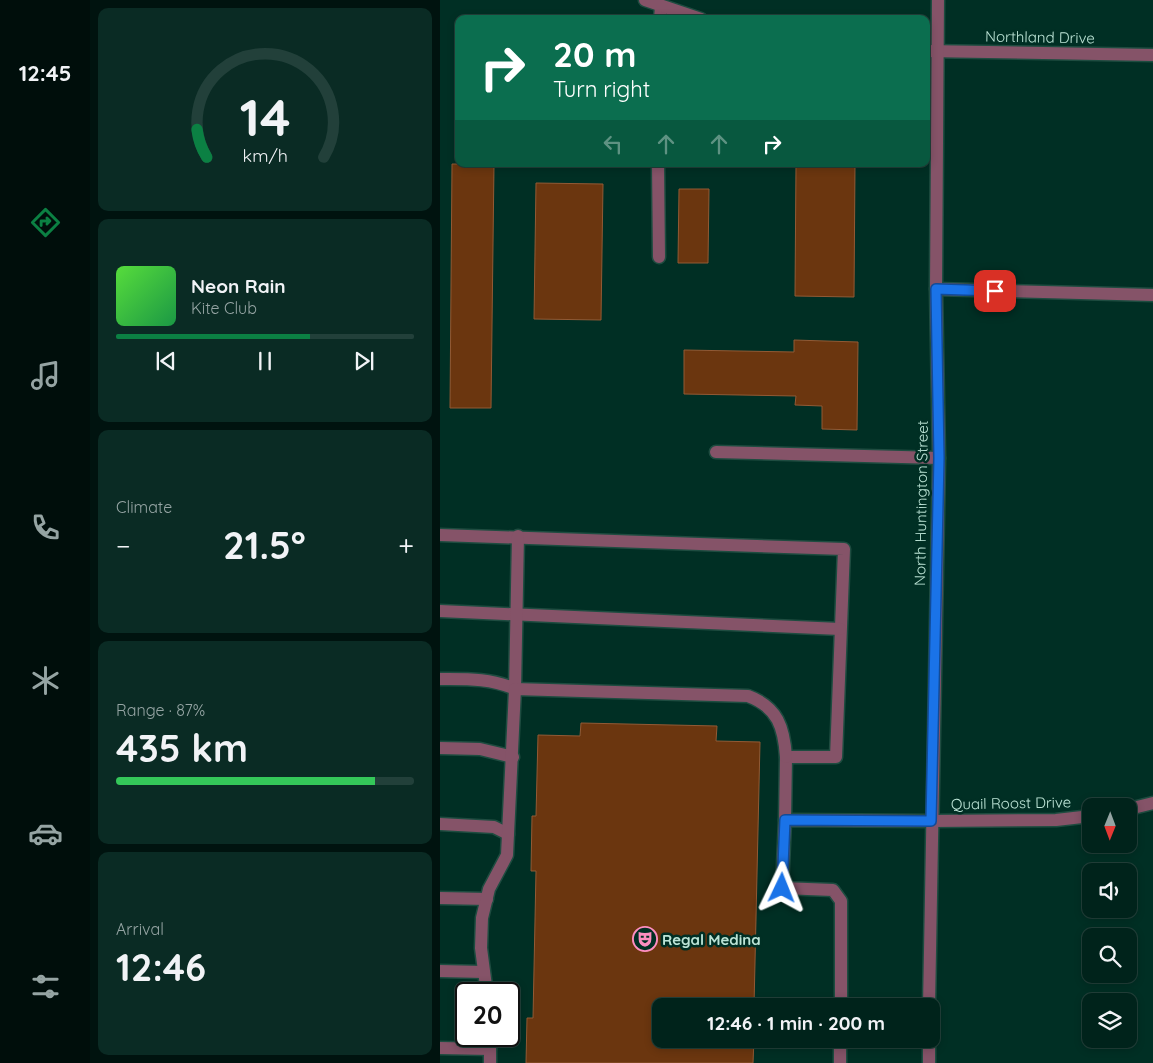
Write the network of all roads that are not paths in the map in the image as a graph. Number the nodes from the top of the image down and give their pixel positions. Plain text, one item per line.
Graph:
1 (645, 0) edge
2 (938, 0) edge
3 (661, 12) edge
4 (679, 15) edge
5 (932, 51) edge
6 (1153, 55) edge
7 (658, 167) edge
8 (659, 257) dead end
9 (936, 289) junction
10 (1153, 295) edge
11 (716, 452) dead end
12 (939, 458) junction
13 (440, 535) edge
14 (518, 536) junction
15 (440, 612) edge
16 (517, 614) junction
17 (840, 629) junction
18 (440, 679) edge
19 (516, 688) junction
20 (440, 748) edge
21 (512, 757) junction
22 (786, 758) junction
23 (1153, 803) edge
24 (1138, 807) edge
25 (1082, 817) edge
26 (785, 820) junction
27 (931, 821) junction
28 (440, 824) edge
29 (508, 834) junction
30 (440, 898) edge
31 (487, 899) junction
32 (440, 971) edge
33 (483, 972) junction
34 (485, 982) edge
35 (841, 998) edge
36 (929, 998) edge
37 (455, 1046) edge
38 (490, 1047) edge
39 (440, 1048) edge
40 (840, 1048) edge
41 (929, 1048) edge
42 (490, 1063) edge
43 (840, 1063) edge
44 (929, 1063) edge

1 - 3 street
2 - 5 street, North Huntington Street
3 - 4 street
5 - 6 street, Northland Drive
5 - 9 street, North Huntington Street
7 - 8 street
9 - 10 street
9 - 12 street, North Huntington Street
11 - 12 street
12 - 27 street, North Huntington Street
13 - 14 street
14 - 16 street
14 - 17 street
15 - 16 street
16 - 17 street
16 - 19 street
17 - 22 street
18 - 19 street
19 - 21 street
19 - 22 street
20 - 21 street
21 - 29 street
22 - 26 street
23 - 24 street
25 - 27 street, Quail Roost Drive
26 - 27 street, Quail Roost Drive
26 - 35 street
27 - 36 street, North Huntington Street
28 - 29 street
29 - 31 street
30 - 31 street
31 - 33 street
32 - 33 street
33 - 34 street
37 - 39 street
38 - 42 street
40 - 43 street
41 - 44 street

